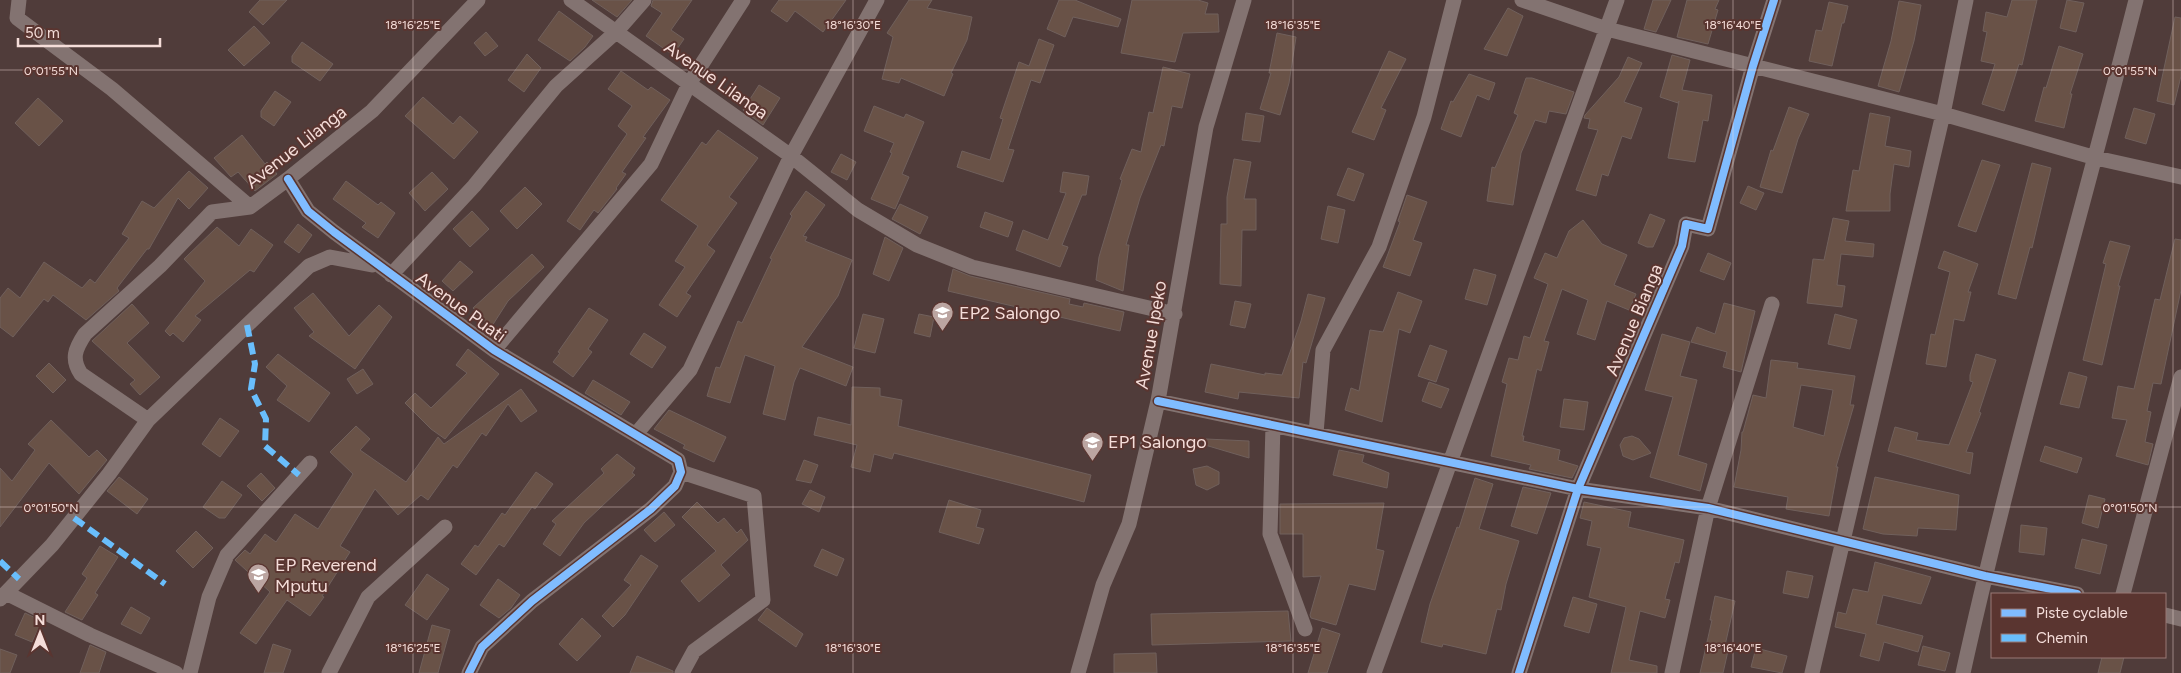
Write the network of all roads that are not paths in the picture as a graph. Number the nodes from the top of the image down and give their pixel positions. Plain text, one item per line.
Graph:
1 (19, 0) edge
2 (478, 0) edge
3 (570, 0) edge
4 (644, 0) edge
5 (743, 0) edge
6 (877, 0) edge
7 (1244, 0) edge
8 (1454, 0) edge
9 (1522, 0) edge
10 (1617, 0) edge
11 (1774, 0) edge
12 (1966, 0) edge
13 (2136, 0) edge
14 (1607, 29) junction
15 (616, 32) junction
16 (1753, 66) junction
17 (689, 84) junction
18 (1943, 114) junction
19 (792, 156) junction
20 (2096, 158) junction
21 (2181, 177) edge
22 (288, 179) junction
23 (250, 207) junction
24 (385, 271) junction
25 (1772, 304) dead end
26 (1174, 314) junction
27 (494, 350) junction
28 (2181, 377) edge
29 (1158, 401) junction
30 (148, 420) junction
31 (1273, 425) junction
32 (636, 434) junction
33 (1316, 434) junction
34 (1451, 461) junction
35 (310, 463) dead end
36 (681, 472) junction
37 (1578, 488) junction
38 (1708, 508) junction
39 (446, 527) dead end
40 (1844, 543) junction
41 (1985, 576) junction
42 (2072, 593) edge
43 (2122, 593) edge
44 (3, 596) edge
45 (2166, 615) edge
46 (2181, 619) edge
47 (1305, 629) dead end
48 (176, 673) edge
49 (190, 673) edge
50 (329, 673) edge
51 (470, 673) edge
52 (682, 673) edge
53 (1078, 673) edge
54 (1374, 673) edge
55 (1519, 673) edge
56 (1672, 673) edge
57 (1812, 673) edge
58 (1963, 673) edge

1 - 23 street
2 - 22 street, Avenue Lilanga
3 - 15 street, Avenue Lilanga
4 - 15 street
5 - 17 street
6 - 19 street
7 - 26 street, Avenue Ipeko
8 - 33 street
9 - 14 street
10 - 14 street
11 - 16 street, Avenue Bianga
12 - 18 street
13 - 20 street
14 - 16 street
14 - 34 street
15 - 17 street, Avenue Lilanga
15 - 24 street
16 - 18 street
16 - 37 street, Avenue Bianga
17 - 19 street, Avenue Lilanga
17 - 27 street
18 - 20 street
18 - 40 street
19 - 26 street, Avenue Lilanga
19 - 32 street
20 - 21 street
20 - 41 street
22 - 23 street, Avenue Lilanga
22 - 24 street, Avenue Puati
23 - 30 street, Avenue Lilanga
24 - 27 street, Avenue Puati
24 - 30 street
25 - 38 street
26 - 29 street, Avenue Ipeko
27 - 32 street, Avenue Puati
28 - 43 street
29 - 31 street
29 - 53 street, Avenue Ipeko
30 - 44 street
31 - 33 street
31 - 47 street
32 - 36 street, Avenue Puati
33 - 34 street
34 - 37 street
34 - 54 street
35 - 49 street
36 - 51 street
36 - 52 street
37 - 38 street
37 - 55 street, Avenue Bianga
38 - 40 street
38 - 56 street
39 - 50 street
40 - 41 street
40 - 57 street
41 - 42 street
41 - 58 street
44 - 48 street
45 - 46 street

